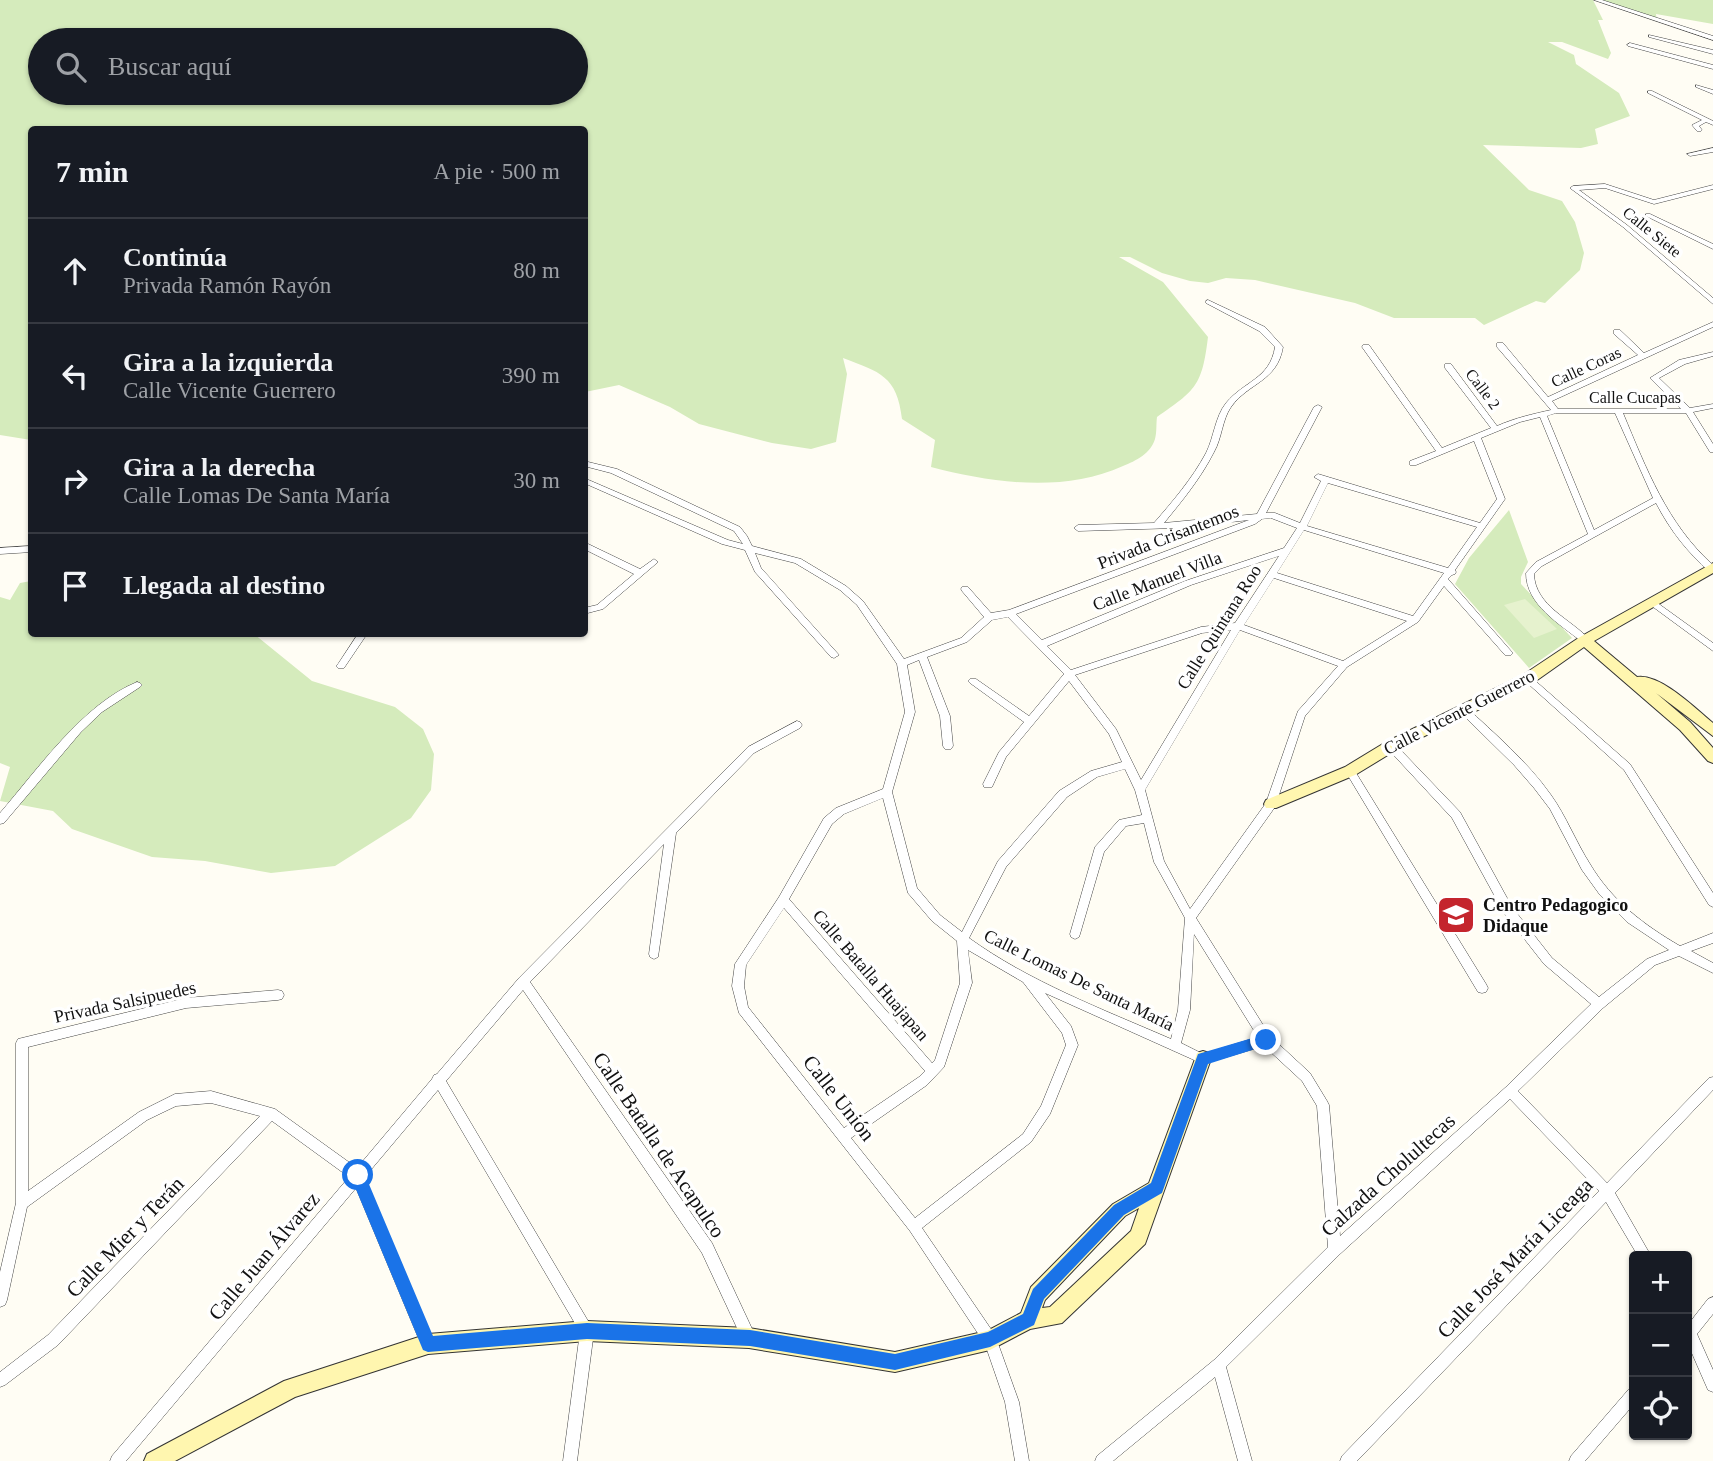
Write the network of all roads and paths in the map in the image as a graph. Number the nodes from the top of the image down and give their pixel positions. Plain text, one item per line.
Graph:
1 (1597, 0) edge
2 (1651, 36) dead end
3 (1713, 38) edge
4 (1630, 45) dead end
5 (1713, 52) edge
6 (1713, 67) edge
7 (1698, 86) dead end
8 (1650, 92) dead end
9 (1713, 92) edge
10 (1710, 121) edge
11 (1699, 130) dead end
12 (1713, 150) edge
13 (1690, 154) dead end
14 (1713, 187) edge
15 (1648, 215) dead end
16 (1713, 247) edge
17 (1208, 302) dead end
18 (1713, 302) edge
19 (1713, 324) edge
20 (1617, 332) dead end
21 (1500, 345) dead end
22 (1366, 348) dead end
23 (1713, 354) edge
24 (1643, 356) junction
25 (1448, 366) dead end
26 (1547, 400) junction
27 (1713, 406) edge
28 (1318, 407) dead end
29 (1556, 411) junction
30 (1618, 411) junction
31 (1688, 411) junction
32 (1542, 413) junction
33 (1496, 428) junction
34 (1477, 437) junction
35 (1713, 450) edge
36 (1441, 452) junction
37 (1413, 463) dead end
38 (588, 464) edge
39 (588, 482) edge
40 (649, 488) junction
41 (1657, 499) junction
42 (636, 501) junction
43 (1261, 515) junction
44 (1156, 526) junction
45 (1482, 526) junction
46 (1302, 527) junction
47 (1078, 528) dead end
48 (1592, 534) junction
49 (588, 547) edge
50 (28, 549) edge
51 (748, 549) junction
52 (1287, 550) junction
53 (0, 551) edge
54 (653, 562) dead end
55 (1712, 569) edge
56 (1452, 572) junction
57 (640, 573) junction
58 (1273, 575) junction
59 (1445, 581) junction
60 (965, 589) dead end
61 (1651, 602) junction
62 (588, 610) edge
63 (1010, 613) junction
64 (989, 617) junction
65 (1415, 620) junction
66 (1238, 626) junction
67 (360, 637) edge
68 (1585, 640) junction
69 (1040, 645) junction
70 (1713, 648) edge
71 (1508, 653) dead end
72 (834, 655) dead end
73 (922, 655) junction
74 (902, 663) junction
75 (1343, 665) junction
76 (341, 666) dead end
77 (1069, 674) junction
78 (1628, 675) junction
79 (1528, 679) junction
80 (973, 681) dead end
81 (137, 685) dead end
82 (1462, 709) junction
83 (1029, 721) junction
84 (797, 724) dead end
85 (1713, 731) edge
86 (948, 746) dead end
87 (1391, 746) junction
88 (1713, 757) edge
89 (1127, 765) junction
90 (1350, 771) junction
91 (988, 784) dead end
92 (1140, 790) junction
93 (887, 792) junction
94 (1272, 804) junction
95 (1147, 818) junction
96 (0, 820) edge
97 (671, 833) junction
98 (783, 901) junction
99 (1713, 902) edge
100 (1190, 918) junction
101 (1075, 934) dead end
102 (1713, 938) edge
103 (962, 942) junction
104 (1679, 951) junction
105 (654, 954) dead end
106 (1713, 968) edge
107 (1026, 977) junction
108 (523, 981) junction
109 (1482, 988) dead end
110 (278, 995) dead end
111 (1599, 1004) junction
112 (1266, 1040) junction
113 (1175, 1045) junction
114 (1203, 1059) junction
115 (933, 1072) junction
116 (438, 1079) junction
117 (1713, 1082) edge
118 (1510, 1091) junction
119 (271, 1113) junction
120 (842, 1137) junction
121 (358, 1175) junction
122 (1157, 1188) junction
123 (1606, 1190) junction
124 (22, 1203) junction
125 (914, 1227) junction
126 (1335, 1249) junction
127 (1642, 1251) edge
128 (0, 1300) edge
129 (1713, 1304) edge
130 (1028, 1320) junction
131 (1692, 1327) edge
132 (587, 1331) junction
133 (750, 1338) junction
134 (990, 1340) junction
135 (1692, 1340) edge
136 (428, 1345) junction
137 (1219, 1365) junction
138 (0, 1380) edge
139 (1713, 1385) edge
140 (1629, 1400) edge
141 (117, 1461) edge
142 (154, 1461) edge
143 (570, 1461) edge
144 (1022, 1461) edge
145 (1102, 1461) edge
146 (1245, 1461) edge
147 (1347, 1461) edge
148 (1576, 1461) edge

1 - 3 street
2 - 5 street
4 - 6 street
7 - 9 street
8 - 10 street
10 - 11 street
12 - 13 street
14 - 18 street, Calle Siete
15 - 16 street
17 - 44 street
19 - 24 street, Calle Coras
20 - 24 street
21 - 26 street
22 - 36 street
23 - 31 street
24 - 26 street, Calle Coras
25 - 33 street, Calle 2
26 - 29 street, Calle Coras
27 - 31 street, Calle Cucapas
28 - 43 street, Privada Crisantemos
29 - 30 street, Calle Cucapas
29 - 32 street, Calle Coras
30 - 31 street, Calle Cucapas
30 - 41 street
31 - 35 street
32 - 33 street, Calle Coras
32 - 48 street
33 - 34 street, Calle Coras
34 - 36 street, Calle Coras
34 - 45 street
36 - 37 street, Calle Coras
38 - 40 street
39 - 42 street
40 - 42 street
40 - 51 street
41 - 48 street
41 - 55 street
42 - 51 street
43 - 44 street
43 - 46 street
43 - 63 street, Privada Crisantemos
44 - 47 street
45 - 46 street, Calle Quintana Roo
45 - 56 street
46 - 52 street, Calle Quintana Roo
46 - 56 street
48 - 68 street
49 - 57 street
50 - 53 street
51 - 72 street
51 - 74 street
52 - 58 street, Calle Quintana Roo
52 - 69 street, Calle Manuel Villa
54 - 57 street
55 - 61 street, Calle Vicente Guerrero
56 - 59 street
57 - 62 street
58 - 65 street
58 - 66 street, Calle Quintana Roo
59 - 65 street
59 - 71 street
60 - 64 street
61 - 68 street, Calle Vicente Guerrero
61 - 70 street
63 - 64 street
63 - 69 street
64 - 73 street
65 - 75 street
66 - 75 street
66 - 77 street
66 - 92 street, Calle Quintana Roo
67 - 76 street
68 - 78 street
68 - 79 street, Calle Vicente Guerrero
69 - 77 street
73 - 74 street
73 - 86 street
74 - 93 street
75 - 94 street
77 - 83 street
77 - 89 street
78 - 85 street
78 - 88 street
79 - 82 street, Calle Vicente Guerrero
79 - 99 street
80 - 83 street
81 - 96 street
82 - 87 street, Calle Vicente Guerrero
82 - 104 street
83 - 91 street
84 - 97 street, Calle Juan Álvarez
87 - 90 street, Calle Vicente Guerrero
87 - 111 street
89 - 92 street
89 - 103 street
90 - 94 street, Calle Vicente Guerrero
90 - 109 street
92 - 95 street
93 - 98 street, Calle Unión
93 - 103 street, Calle Lomas De Santa María
94 - 100 street
95 - 100 street
95 - 101 street
97 - 105 street
97 - 108 street, Calle Juan Álvarez
98 - 115 street, Calle Batalla Huajapan
98 - 120 street, Calle Unión
100 - 112 street
100 - 113 street
102 - 104 street, Calzada Cholultecas
103 - 107 street, Calle Lomas De Santa María
103 - 115 street
104 - 106 street
104 - 111 street, Calzada Cholultecas
107 - 113 street, Calle Lomas De Santa María
107 - 125 street
108 - 116 street, Calle Juan Álvarez
108 - 133 street, Calle Batalla de Acapulco
110 - 124 street, Privada Salsipuedes
111 - 118 street, Calzada Cholultecas
112 - 114 street
112 - 126 street
113 - 114 street, Calle Lomas De Santa María
114 - 122 street
115 - 120 street
116 - 121 street, Calle Juan Álvarez
116 - 132 street
117 - 123 street, Calle José María Liceaga
118 - 123 street
118 - 126 street, Calzada Cholultecas
119 - 121 street
119 - 124 street
119 - 138 street, Calle Mier y Terán
120 - 125 street, Calle Unión
121 - 136 street
121 - 141 street, Calle Juan Álvarez
122 - 130 street
122 - 130 street
123 - 127 street
123 - 147 street, Calle José María Liceaga
124 - 128 street
125 - 134 street, Calle Unión
126 - 137 street, Calzada Cholultecas
129 - 131 street
130 - 134 street
132 - 133 street
132 - 136 street
132 - 143 street
133 - 134 street
134 - 144 street, Calle Unión
135 - 139 street
136 - 142 street
137 - 145 street, Calzada Cholultecas
137 - 146 street
140 - 148 street

